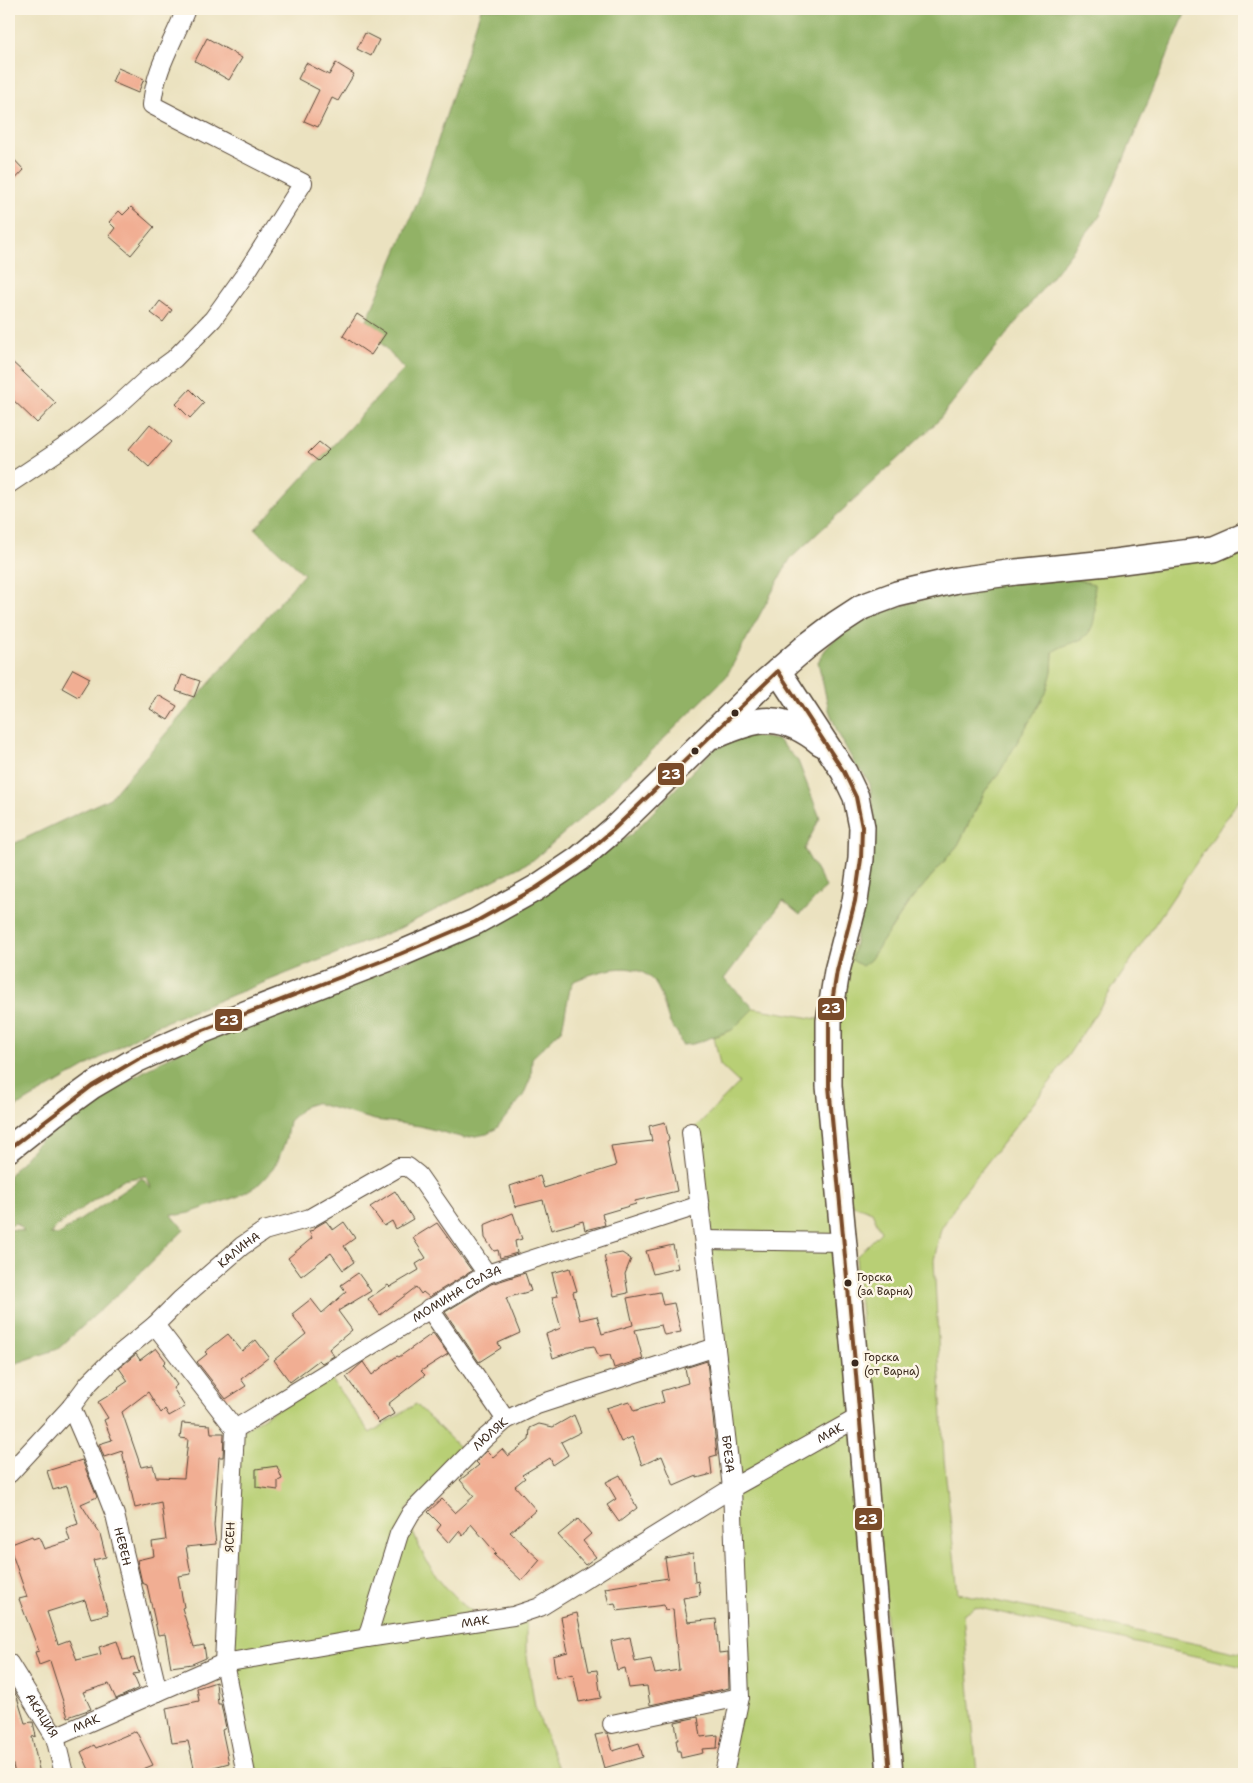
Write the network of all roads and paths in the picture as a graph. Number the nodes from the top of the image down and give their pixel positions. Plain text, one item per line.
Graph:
1 (186, 9) edge
2 (9, 484) edge
3 (1244, 536) edge
4 (807, 646) junction
5 (778, 671) junction
6 (708, 739) junction
7 (828, 748) junction
8 (691, 1132) dead end
9 (9, 1149) edge
10 (700, 1205) junction
11 (704, 1240) junction
12 (845, 1242) junction
13 (488, 1274) junction
14 (429, 1308) junction
15 (156, 1325) junction
16 (716, 1347) junction
17 (71, 1407) junction
18 (859, 1417) junction
19 (506, 1420) junction
20 (235, 1429) junction
21 (9, 1474) edge
22 (732, 1488) junction
23 (367, 1638) junction
24 (9, 1663) edge
25 (224, 1663) junction
26 (158, 1692) junction
27 (740, 1697) junction
28 (612, 1724) dead end
29 (55, 1737) junction
30 (64, 1774) edge
31 (246, 1774) edge
32 (724, 1774) edge
33 (890, 1774) edge

1 - 2 street
3 - 4 street
4 - 5 street
4 - 7 street
5 - 6 street
5 - 7 street
6 - 7 street
6 - 9 street
7 - 12 street
8 - 10 street, БРЕЗА
10 - 11 street, БРЕЗА
10 - 13 street, МОМИНА СЪЛЗА
11 - 12 street
11 - 16 street, БРЕЗА
12 - 18 street
13 - 14 street, МОМИНА СЪЛЗА
13 - 15 street, КАЛИНА
14 - 19 street
14 - 20 street, МОМИНА СЪЛЗА
15 - 17 street, КАЛИНА
15 - 20 street
16 - 19 street, ЛЮЛЯК
16 - 22 street, БРЕЗА
17 - 21 street, КАЛИНА
17 - 26 street, НЕВЕН
18 - 22 street, МАК
18 - 33 street
19 - 23 street, ЛЮЛЯК
20 - 25 street, ЯСЕН
22 - 23 street, МАК
22 - 27 street, БРЕЗА
23 - 25 street, МАК
24 - 29 street, АКАЦИЯ
25 - 26 street, МАК
25 - 31 street, ЯСЕН
26 - 29 street, МАК
27 - 28 street
27 - 32 street, БРЕЗА
29 - 30 street, АКАЦИЯ

